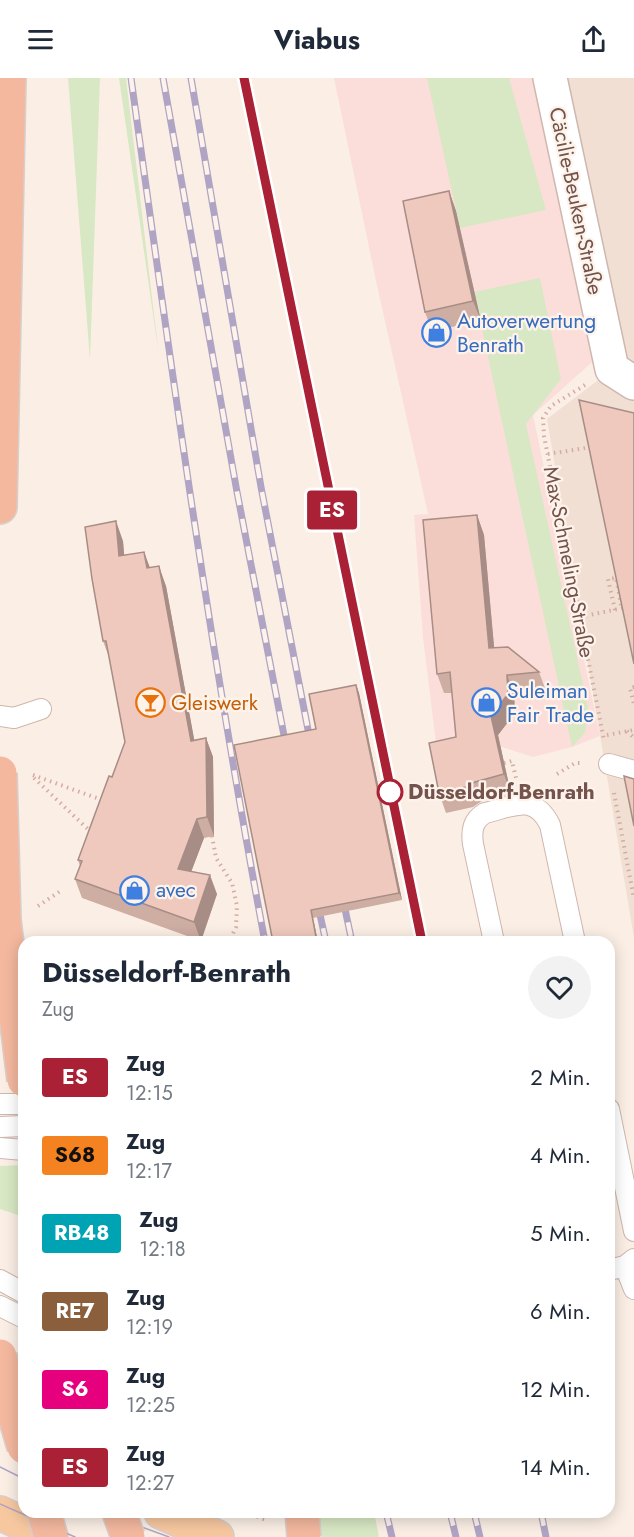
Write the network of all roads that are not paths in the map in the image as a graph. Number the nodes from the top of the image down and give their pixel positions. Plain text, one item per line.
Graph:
1 (9, 78) edge
2 (550, 78) edge
3 (623, 376) edge
4 (0, 507) edge
5 (41, 709) dead end
6 (0, 716) edge
7 (609, 764) road end
8 (634, 771) edge
9 (0, 773) edge
10 (493, 936) edge
11 (573, 936) edge
12 (0, 944) edge
13 (18, 947) edge
14 (0, 1011) edge
15 (18, 1013) edge
16 (18, 1032) edge
17 (0, 1104) edge
18 (18, 1104) edge
19 (18, 1126) edge
20 (0, 1127) edge
21 (615, 1138) edge
22 (0, 1148) edge
23 (18, 1150) edge
24 (634, 1231) edge
25 (623, 1265) edge
26 (0, 1280) edge
27 (634, 1289) edge
28 (18, 1290) edge
29 (0, 1306) edge
30 (18, 1315) edge
31 (0, 1356) edge
32 (18, 1425) edge
33 (0, 1430) edge
34 (18, 1441) edge
35 (46, 1518) edge
36 (122, 1518) edge
37 (302, 1518) edge
38 (182, 1519) edge
39 (6, 1523) edge
40 (51, 1537) edge
41 (128, 1537) edge
42 (217, 1537) edge
43 (304, 1537) edge

1 - 4 highway
2 - 3 street, Cäcilie-Beuken-Straße
5 - 6 lane
7 - 8 lane
9 - 16 highway, bridge
10 - 11 lane
12 - 13 highway
14 - 15 lane
17 - 18 lane
19 - 20 lane
21 - 24 lane
22 - 23 lane
25 - 27 lane
26 - 28 lane
29 - 30 lane
31 - 32 highway, bridge
33 - 34 main road
35 - 40 highway, bridge
36 - 41 highway, bridge
37 - 43 highway, bridge
38 - 42 main road
39 - 40 main road

